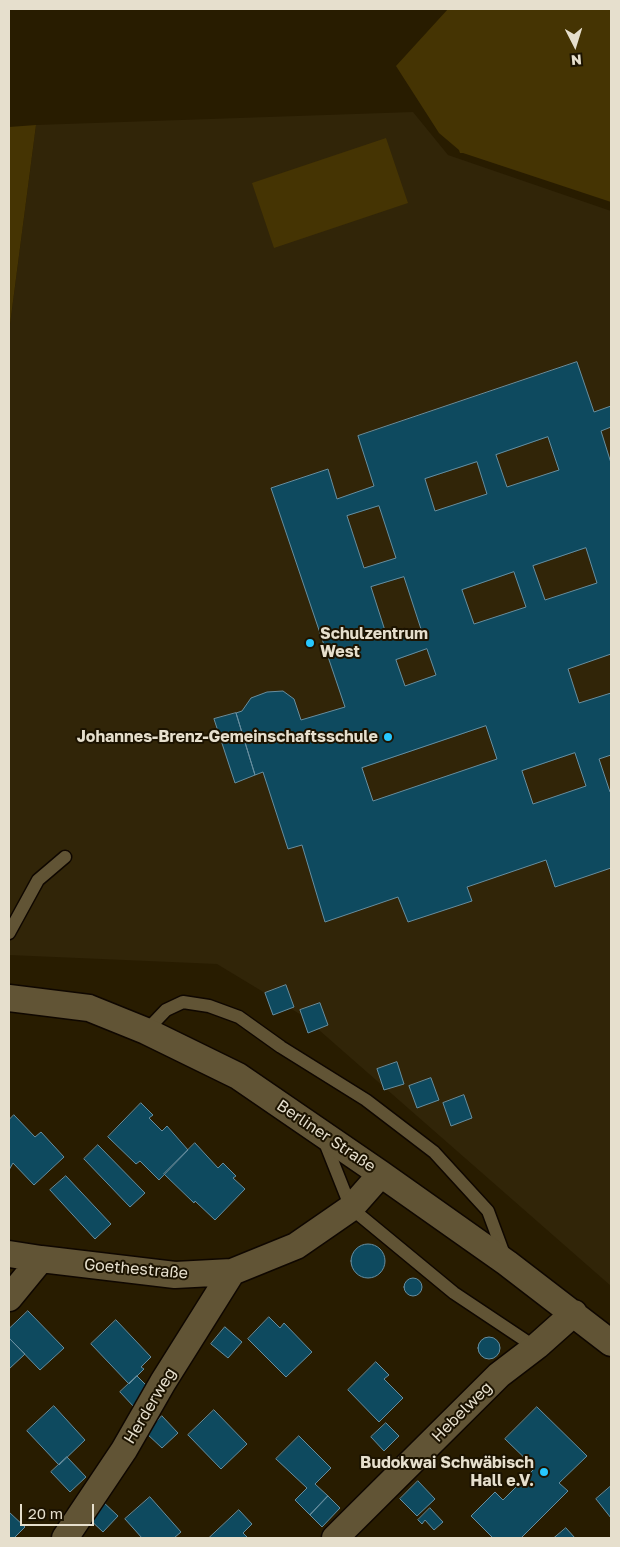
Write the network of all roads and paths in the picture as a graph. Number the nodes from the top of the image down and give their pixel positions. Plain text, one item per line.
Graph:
1 (65, 857) dead end
2 (9, 933) edge
3 (9, 998) edge
4 (146, 1031) junction
5 (322, 1134) junction
6 (381, 1174) junction
7 (351, 1208) junction
8 (9, 1254) edge
9 (42, 1259) junction
10 (506, 1263) junction
11 (232, 1272) junction
12 (9, 1298) edge
13 (574, 1313) junction
14 (611, 1343) edge
15 (537, 1346) junction
16 (65, 1538) edge
17 (335, 1538) edge

1 - 2 lane
3 - 4 street, Berliner Straße
4 - 5 street, Berliner Straße
4 - 10 lane
5 - 6 street, Berliner Straße
5 - 7 lane
6 - 7 street, Goethestraße
6 - 10 street, Berliner Straße
7 - 11 street, Goethestraße
7 - 15 lane
8 - 9 street, Goethestraße
9 - 11 street, Goethestraße
9 - 12 street
10 - 13 street, Berliner Straße
11 - 16 street, Herderweg
13 - 14 street, Berliner Straße
13 - 15 street, Hebelweg
15 - 17 street, Hebelweg

